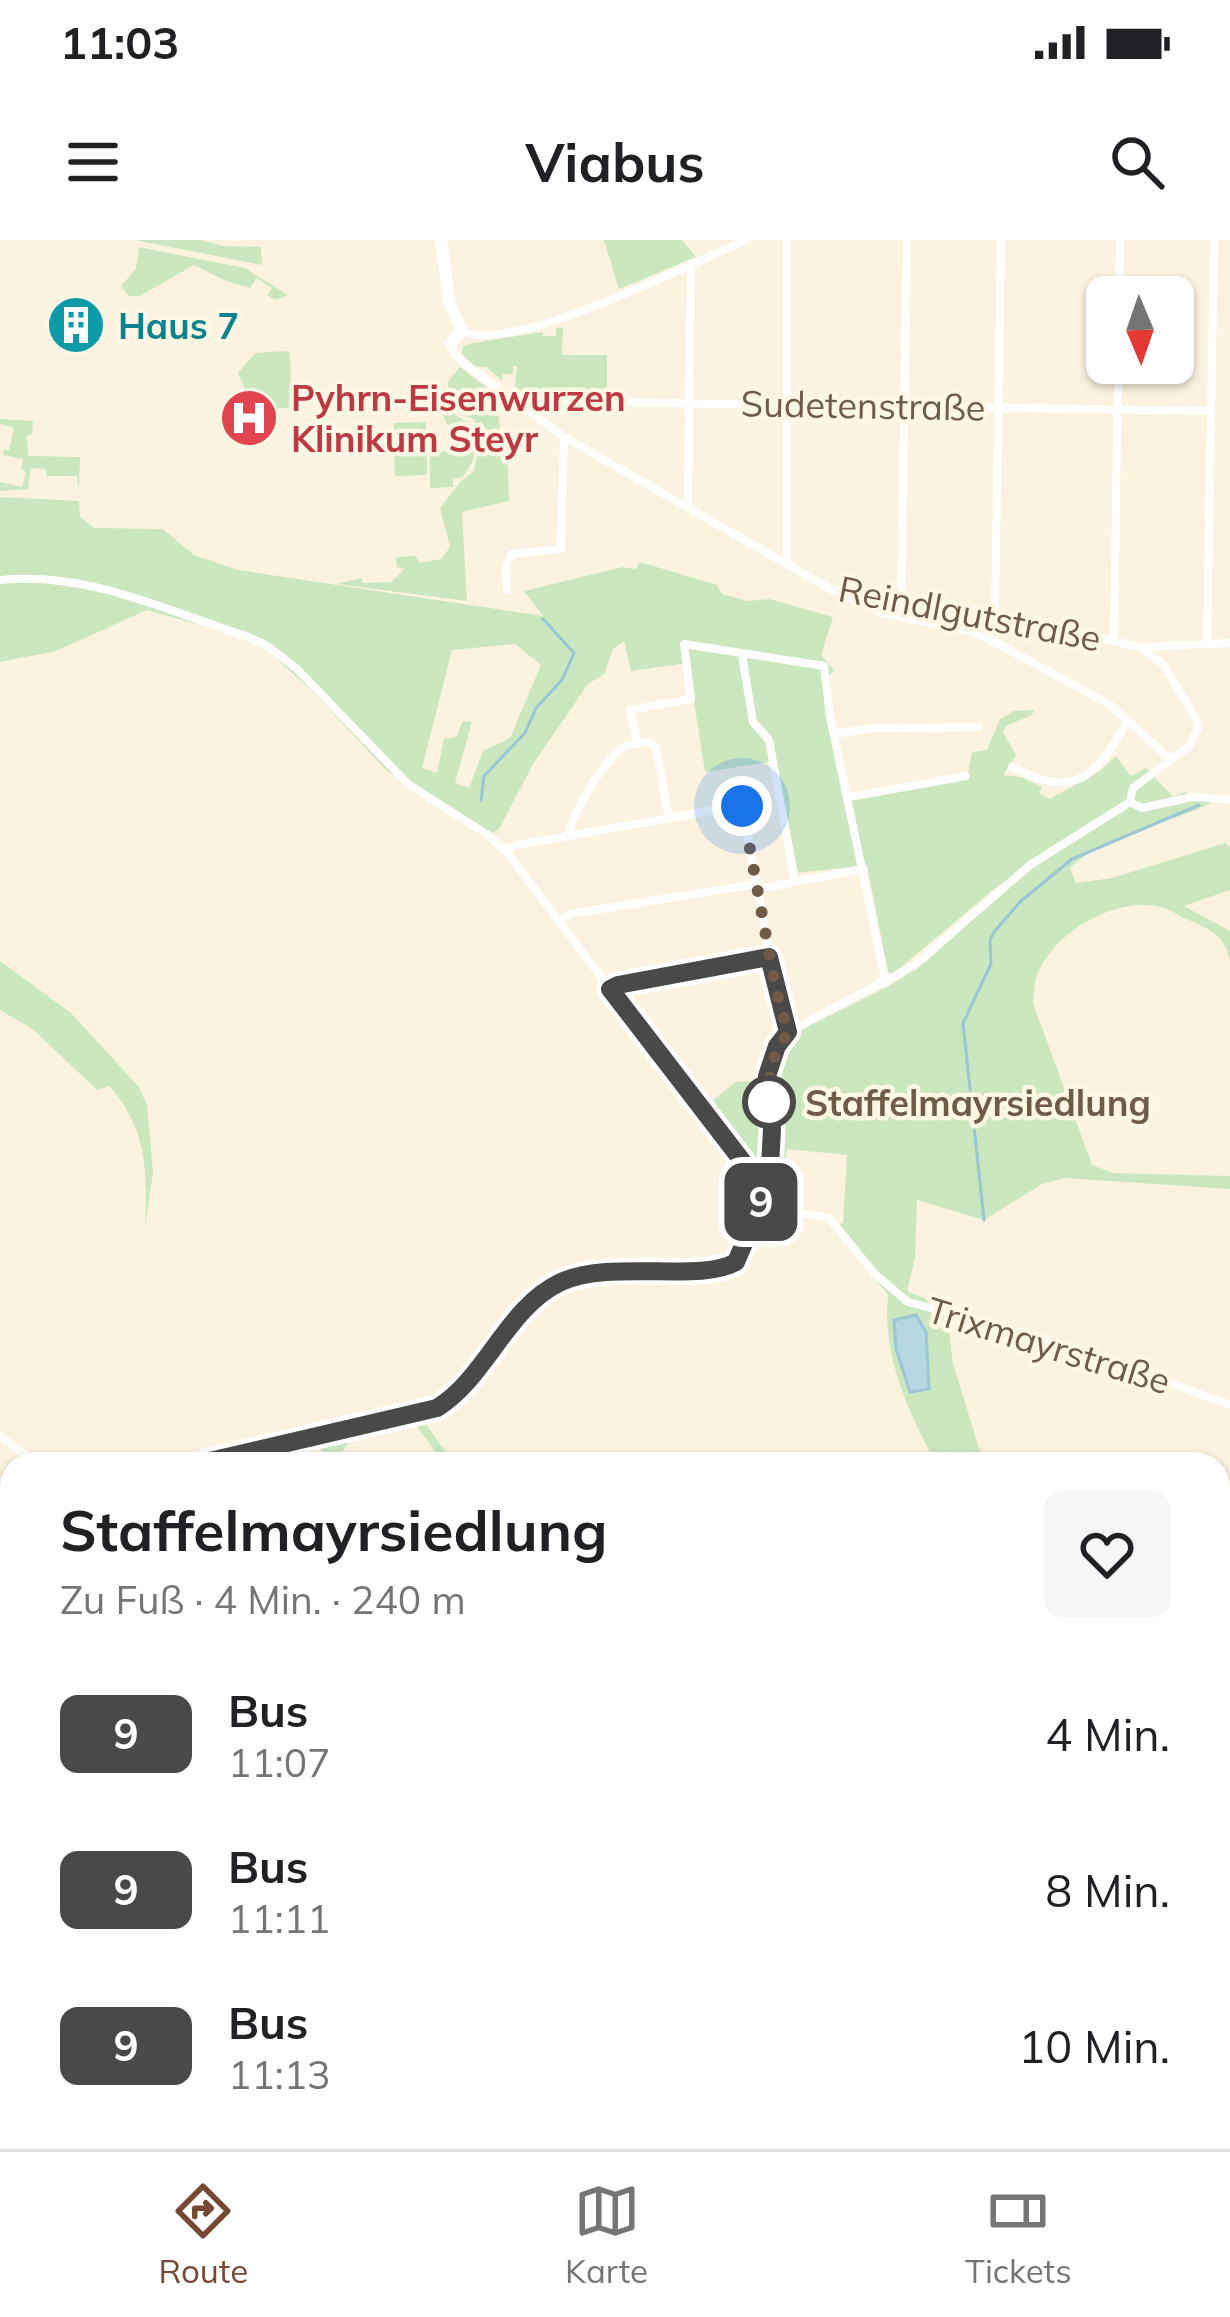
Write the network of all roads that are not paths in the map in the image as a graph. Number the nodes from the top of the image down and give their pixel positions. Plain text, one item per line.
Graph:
1 (441, 240) edge
2 (746, 240) edge
3 (787, 240) edge
4 (907, 240) edge
5 (1001, 240) edge
6 (1120, 240) edge
7 (1214, 240) edge
8 (691, 262) junction
9 (1119, 276) edge
10 (447, 289) junction
11 (462, 331) junction
12 (451, 343) junction
13 (1118, 384) edge
14 (514, 401) junction
15 (690, 403) junction
16 (787, 404) junction
17 (904, 406) junction
18 (998, 407) junction
19 (1118, 409) junction
20 (1211, 411) junction
21 (564, 437) junction
22 (688, 507) junction
23 (788, 566) junction
24 (0, 580) edge
25 (507, 590) dead end
26 (846, 595) junction
27 (902, 599) junction
28 (995, 613) junction
29 (1114, 641) junction
30 (1230, 643) edge
31 (1207, 644) junction
32 (1139, 647) junction
33 (742, 655) junction
34 (1127, 721) junction
35 (978, 727) dead end
36 (834, 734) junction
37 (638, 743) junction
38 (1170, 759) junction
39 (1012, 767) dead end
40 (966, 776) dead end
41 (848, 797) junction
42 (1230, 800) edge
43 (1130, 802) junction
44 (669, 819) junction
45 (569, 836) junction
46 (506, 850) junction
47 (863, 869) junction
48 (795, 882) junction
49 (757, 886) junction
50 (559, 921) junction
51 (769, 957) junction
52 (886, 983) junction
53 (610, 989) junction
54 (788, 1032) junction
55 (770, 1158) junction
56 (748, 1167) junction
57 (762, 1198) junction
58 (1230, 1405) edge
59 (249, 1452) edge

1 - 10 street
2 - 8 street
3 - 16 street
4 - 17 street
5 - 18 street
6 - 9 street
7 - 20 street
8 - 11 street
8 - 15 street
10 - 11 street
10 - 12 street
11 - 12 street
12 - 14 street, Reindlgutstraße
13 - 19 street
14 - 15 street, Sudetenstraße
14 - 21 street, Reindlgutstraße
15 - 16 street, Sudetenstraße
15 - 22 street
16 - 17 street, Sudetenstraße
16 - 23 street
17 - 18 street, Sudetenstraße
17 - 27 street
18 - 19 street, Sudetenstraße
18 - 28 street
19 - 20 street, Sudetenstraße
19 - 29 street
20 - 31 street
21 - 22 street, Reindlgutstraße
21 - 25 street
22 - 23 street, Reindlgutstraße
23 - 26 street, Reindlgutstraße
24 - 46 street
26 - 27 street, Reindlgutstraße
26 - 34 street
27 - 28 street, Reindlgutstraße
28 - 29 street, Reindlgutstraße
29 - 32 street, Reindlgutstraße
30 - 31 street
31 - 32 street
32 - 38 street, Reindlgutstraße
33 - 36 street
33 - 37 street
33 - 48 street
34 - 38 street
34 - 39 street
35 - 36 street
36 - 41 street
37 - 44 street
37 - 45 street
38 - 43 street, Reindlgutstraße
40 - 41 street
41 - 47 street
42 - 43 street
43 - 52 street
44 - 45 street
44 - 49 street
45 - 46 street
46 - 50 street
47 - 48 street
47 - 52 street
48 - 49 street
49 - 50 street
49 - 51 street
50 - 53 street
51 - 53 street
51 - 54 street
52 - 54 street
53 - 56 street
54 - 55 street
55 - 56 street
55 - 57 street
56 - 57 street
57 - 58 street, Trixmayrstraße
57 - 59 street

